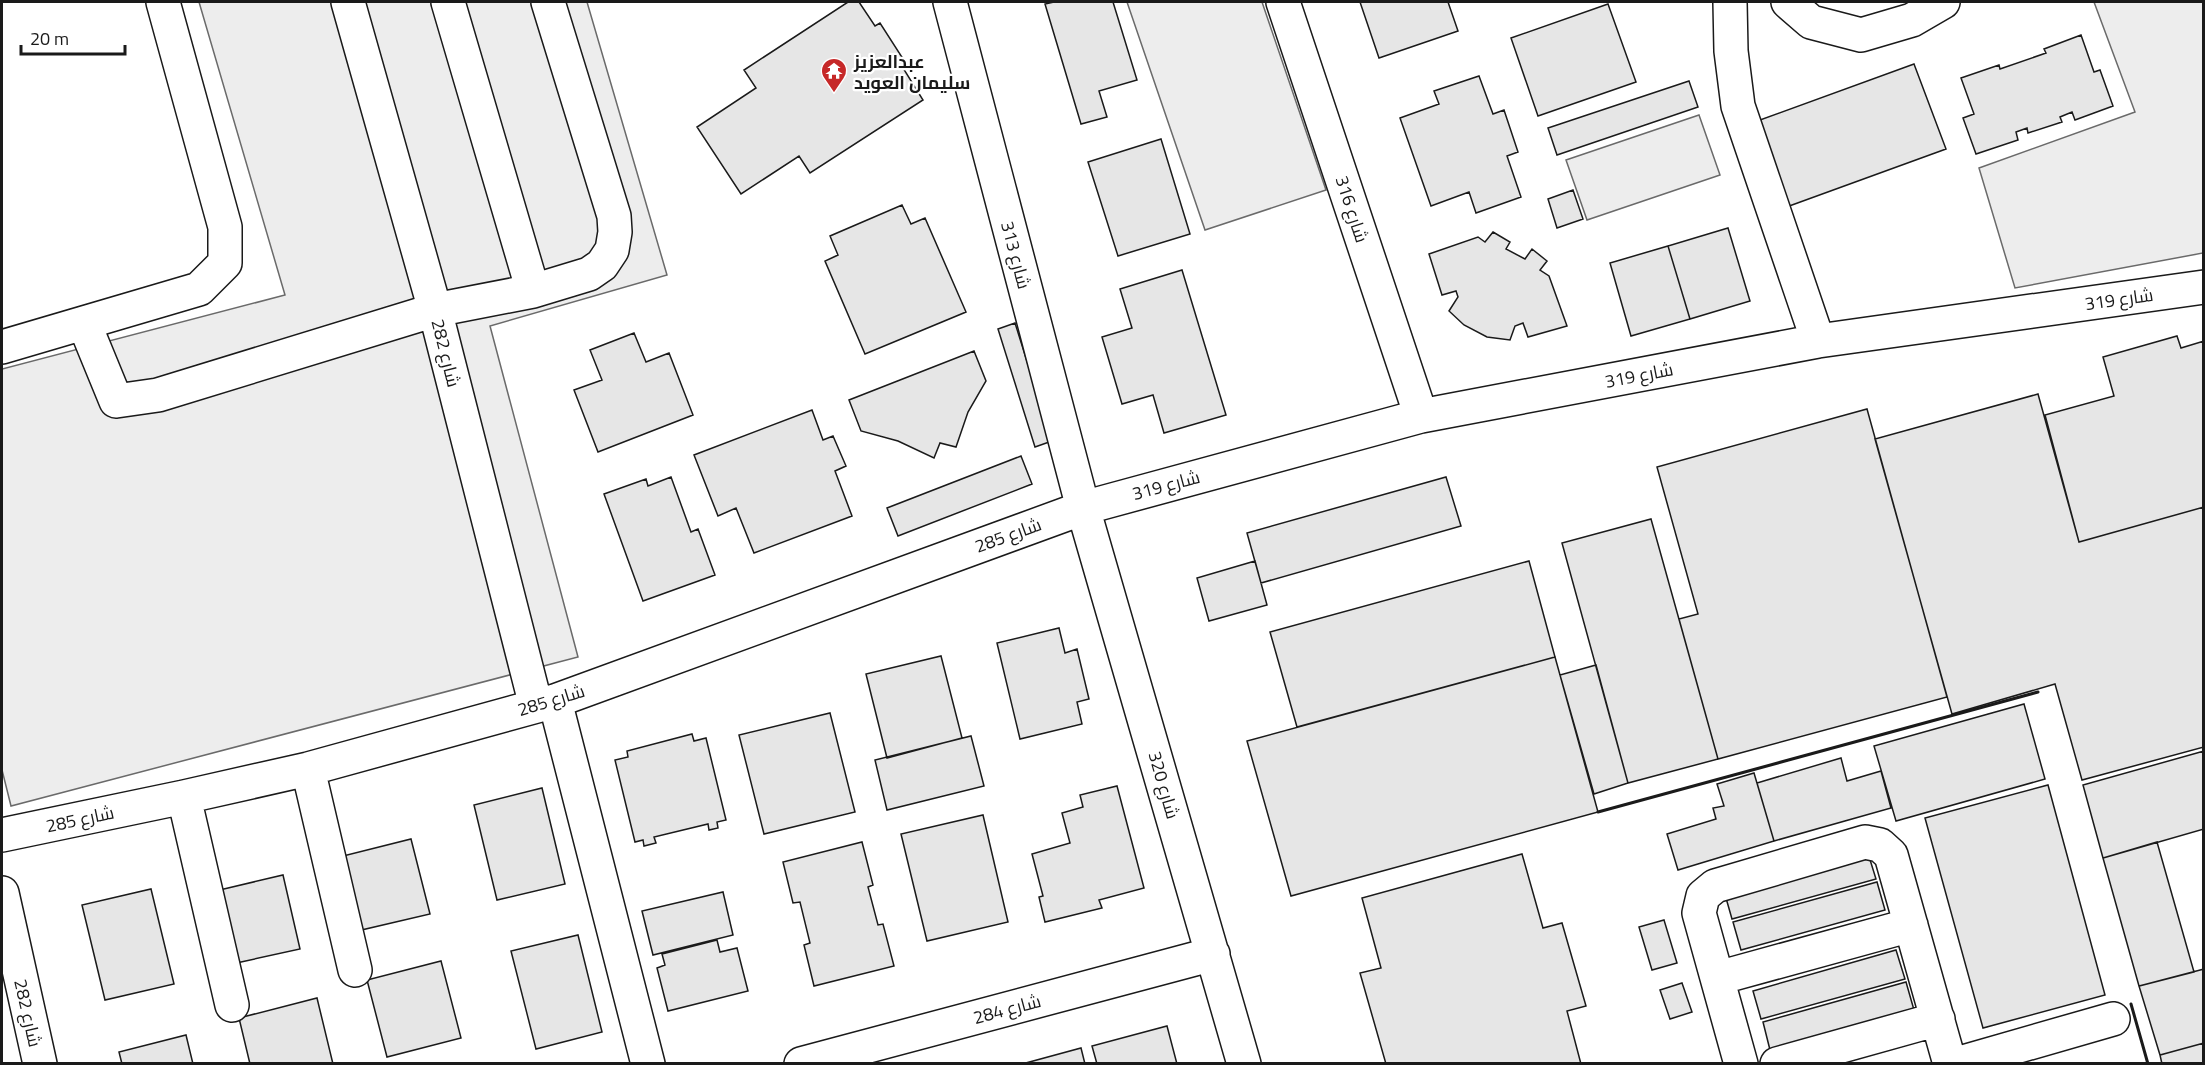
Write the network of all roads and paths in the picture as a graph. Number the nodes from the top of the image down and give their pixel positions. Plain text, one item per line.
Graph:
1 (163, 2) edge
2 (348, 2) edge
3 (448, 2) edge
4 (548, 2) edge
5 (950, 2) edge
6 (1283, 2) edge
7 (1730, 2) edge
8 (1788, 2) edge
9 (1943, 2) edge
10 (2204, 287) edge
11 (533, 291) junction
12 (435, 310) junction
13 (84, 323) junction
14 (1818, 340) junction
15 (2, 347) edge
16 (1421, 416) junction
17 (1083, 508) junction
18 (545, 704) junction
19 (308, 769) junction
20 (184, 797) junction
21 (2, 835) edge
22 (2, 893) edge
23 (1911, 925) junction
24 (1213, 954) junction
25 (355, 970) dead end
26 (1718, 978) junction
27 (232, 1005) dead end
28 (1938, 1018) junction
29 (2112, 1019) dead end
30 (40, 1064) edge
31 (648, 1064) edge
32 (801, 1064) edge
33 (1244, 1064) edge
34 (1741, 1064) edge
35 (1777, 1064) edge
36 (1950, 1064) edge
37 (1956, 1064) edge

1 - 13 street
2 - 12 street, شارع 282
3 - 11 street
4 - 11 street
5 - 17 street, شارع 313
6 - 16 street, شارع 316
7 - 14 street
8 - 9 street
10 - 14 street, شارع 319
11 - 12 street
12 - 13 street
12 - 18 street, شارع 282
13 - 15 street
14 - 16 street, شارع 319
16 - 17 street, شارع 319
17 - 18 street, شارع 285
17 - 24 street, شارع 320
18 - 19 street, شارع 285
18 - 31 street, شارع 282
19 - 20 street, شارع 285
19 - 25 street
20 - 21 street, شارع 285
20 - 27 street
22 - 30 street, شارع 282
23 - 26 street
23 - 26 street
23 - 28 street
24 - 32 street, شارع 284
24 - 33 street, شارع 320
26 - 34 street
28 - 35 street
28 - 36 street
29 - 37 street

